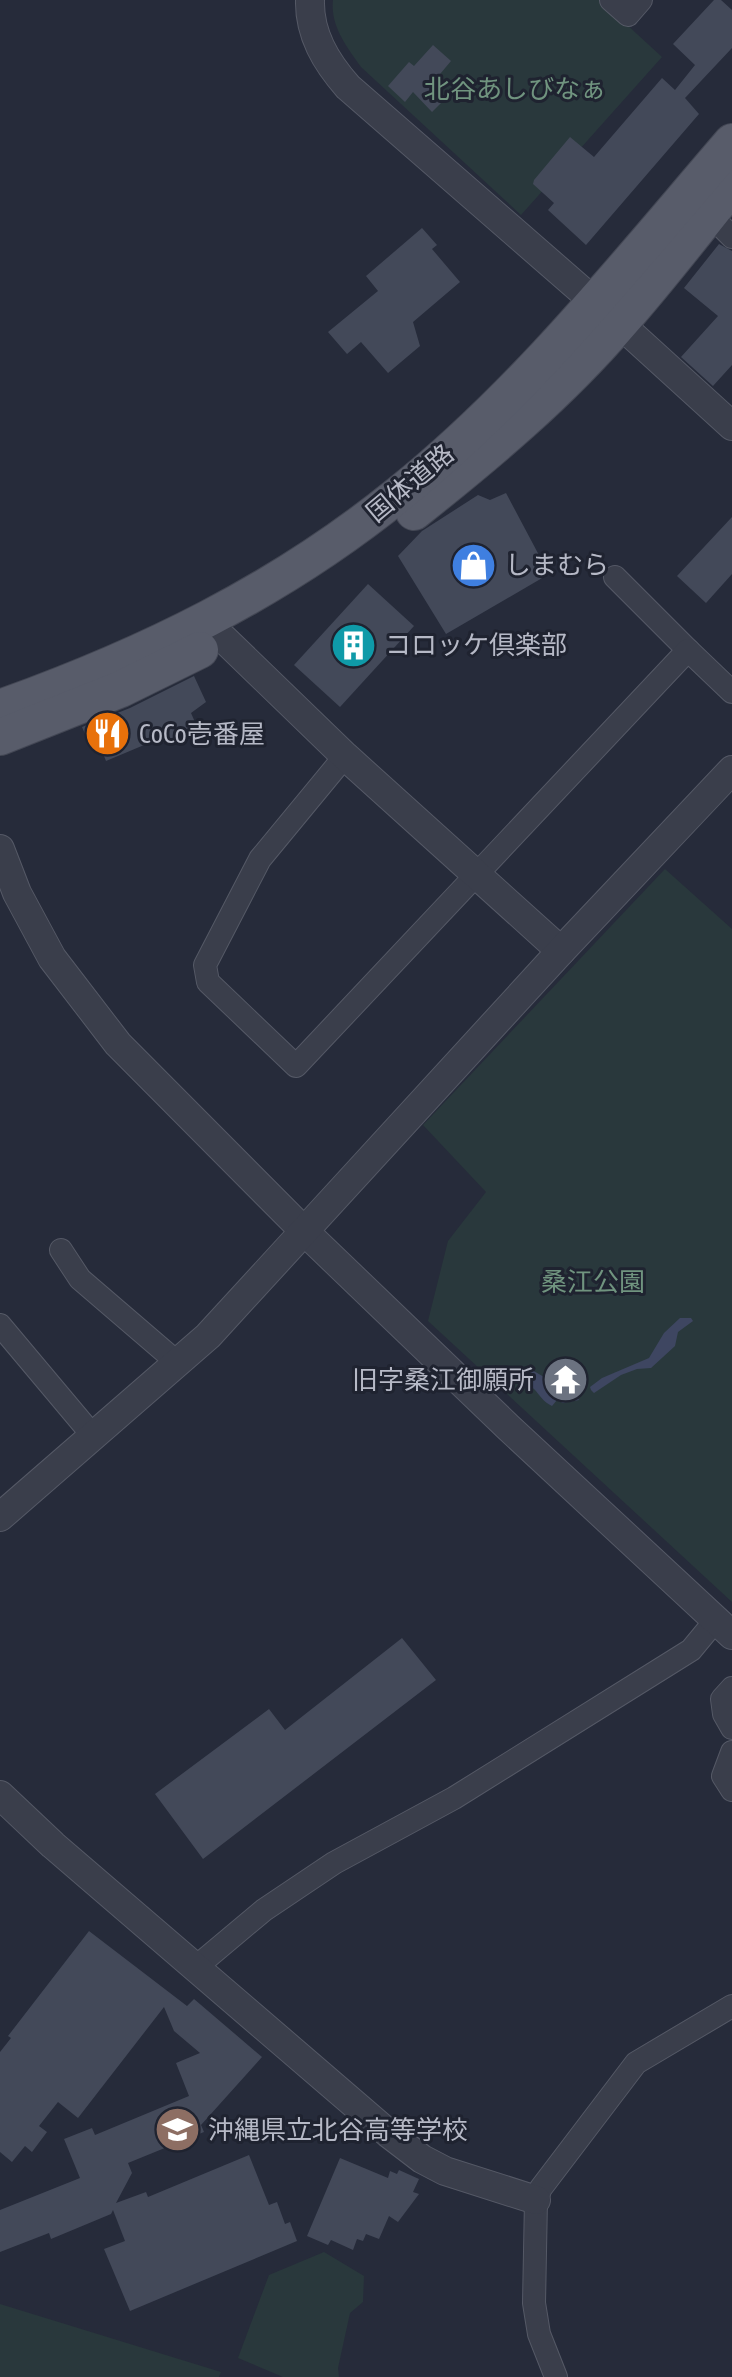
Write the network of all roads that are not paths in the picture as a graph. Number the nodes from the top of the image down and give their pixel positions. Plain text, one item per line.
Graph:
1 (310, 0) edge
2 (611, 0) edge
3 (641, 0) edge
4 (732, 142) edge
5 (732, 186) edge
6 (720, 226) edge
7 (607, 313) junction
8 (732, 426) edge
9 (615, 577) dead end
10 (224, 639) junction
11 (688, 650) junction
12 (732, 692) edge
13 (0, 708) edge
14 (0, 737) edge
15 (345, 756) junction
16 (732, 770) edge
17 (0, 849) edge
18 (474, 875) junction
19 (561, 951) junction
20 (303, 1230) junction
21 (61, 1250) dead end
22 (0, 1325) edge
23 (179, 1364) junction
24 (94, 1437) junction
25 (0, 1517) edge
26 (724, 1628) edge
27 (732, 1688) edge
28 (732, 1728) edge
29 (732, 1752) edge
30 (732, 1790) edge
31 (0, 1795) edge
32 (196, 1967) junction
33 (732, 2006) edge
34 (536, 2200) junction
35 (556, 2377) edge

1 - 7 street
2 - 3 street
4 - 7 main road, 国体道路
5 - 6 main road, 国体道路
6 - 7 main road, 国体道路
7 - 8 street
7 - 10 main road, 国体道路
7 - 13 main road, 国体道路
9 - 11 street
10 - 14 main road, 国体道路
10 - 15 street
11 - 12 street
11 - 18 street
15 - 18 street
15 - 18 street
16 - 19 street
17 - 20 street
18 - 19 street
19 - 20 street
20 - 23 street
20 - 26 street
21 - 23 street
22 - 24 street
23 - 24 street
24 - 25 street
26 - 32 street
27 - 28 street
29 - 30 street
31 - 32 street
32 - 34 street
33 - 34 street
34 - 35 street

